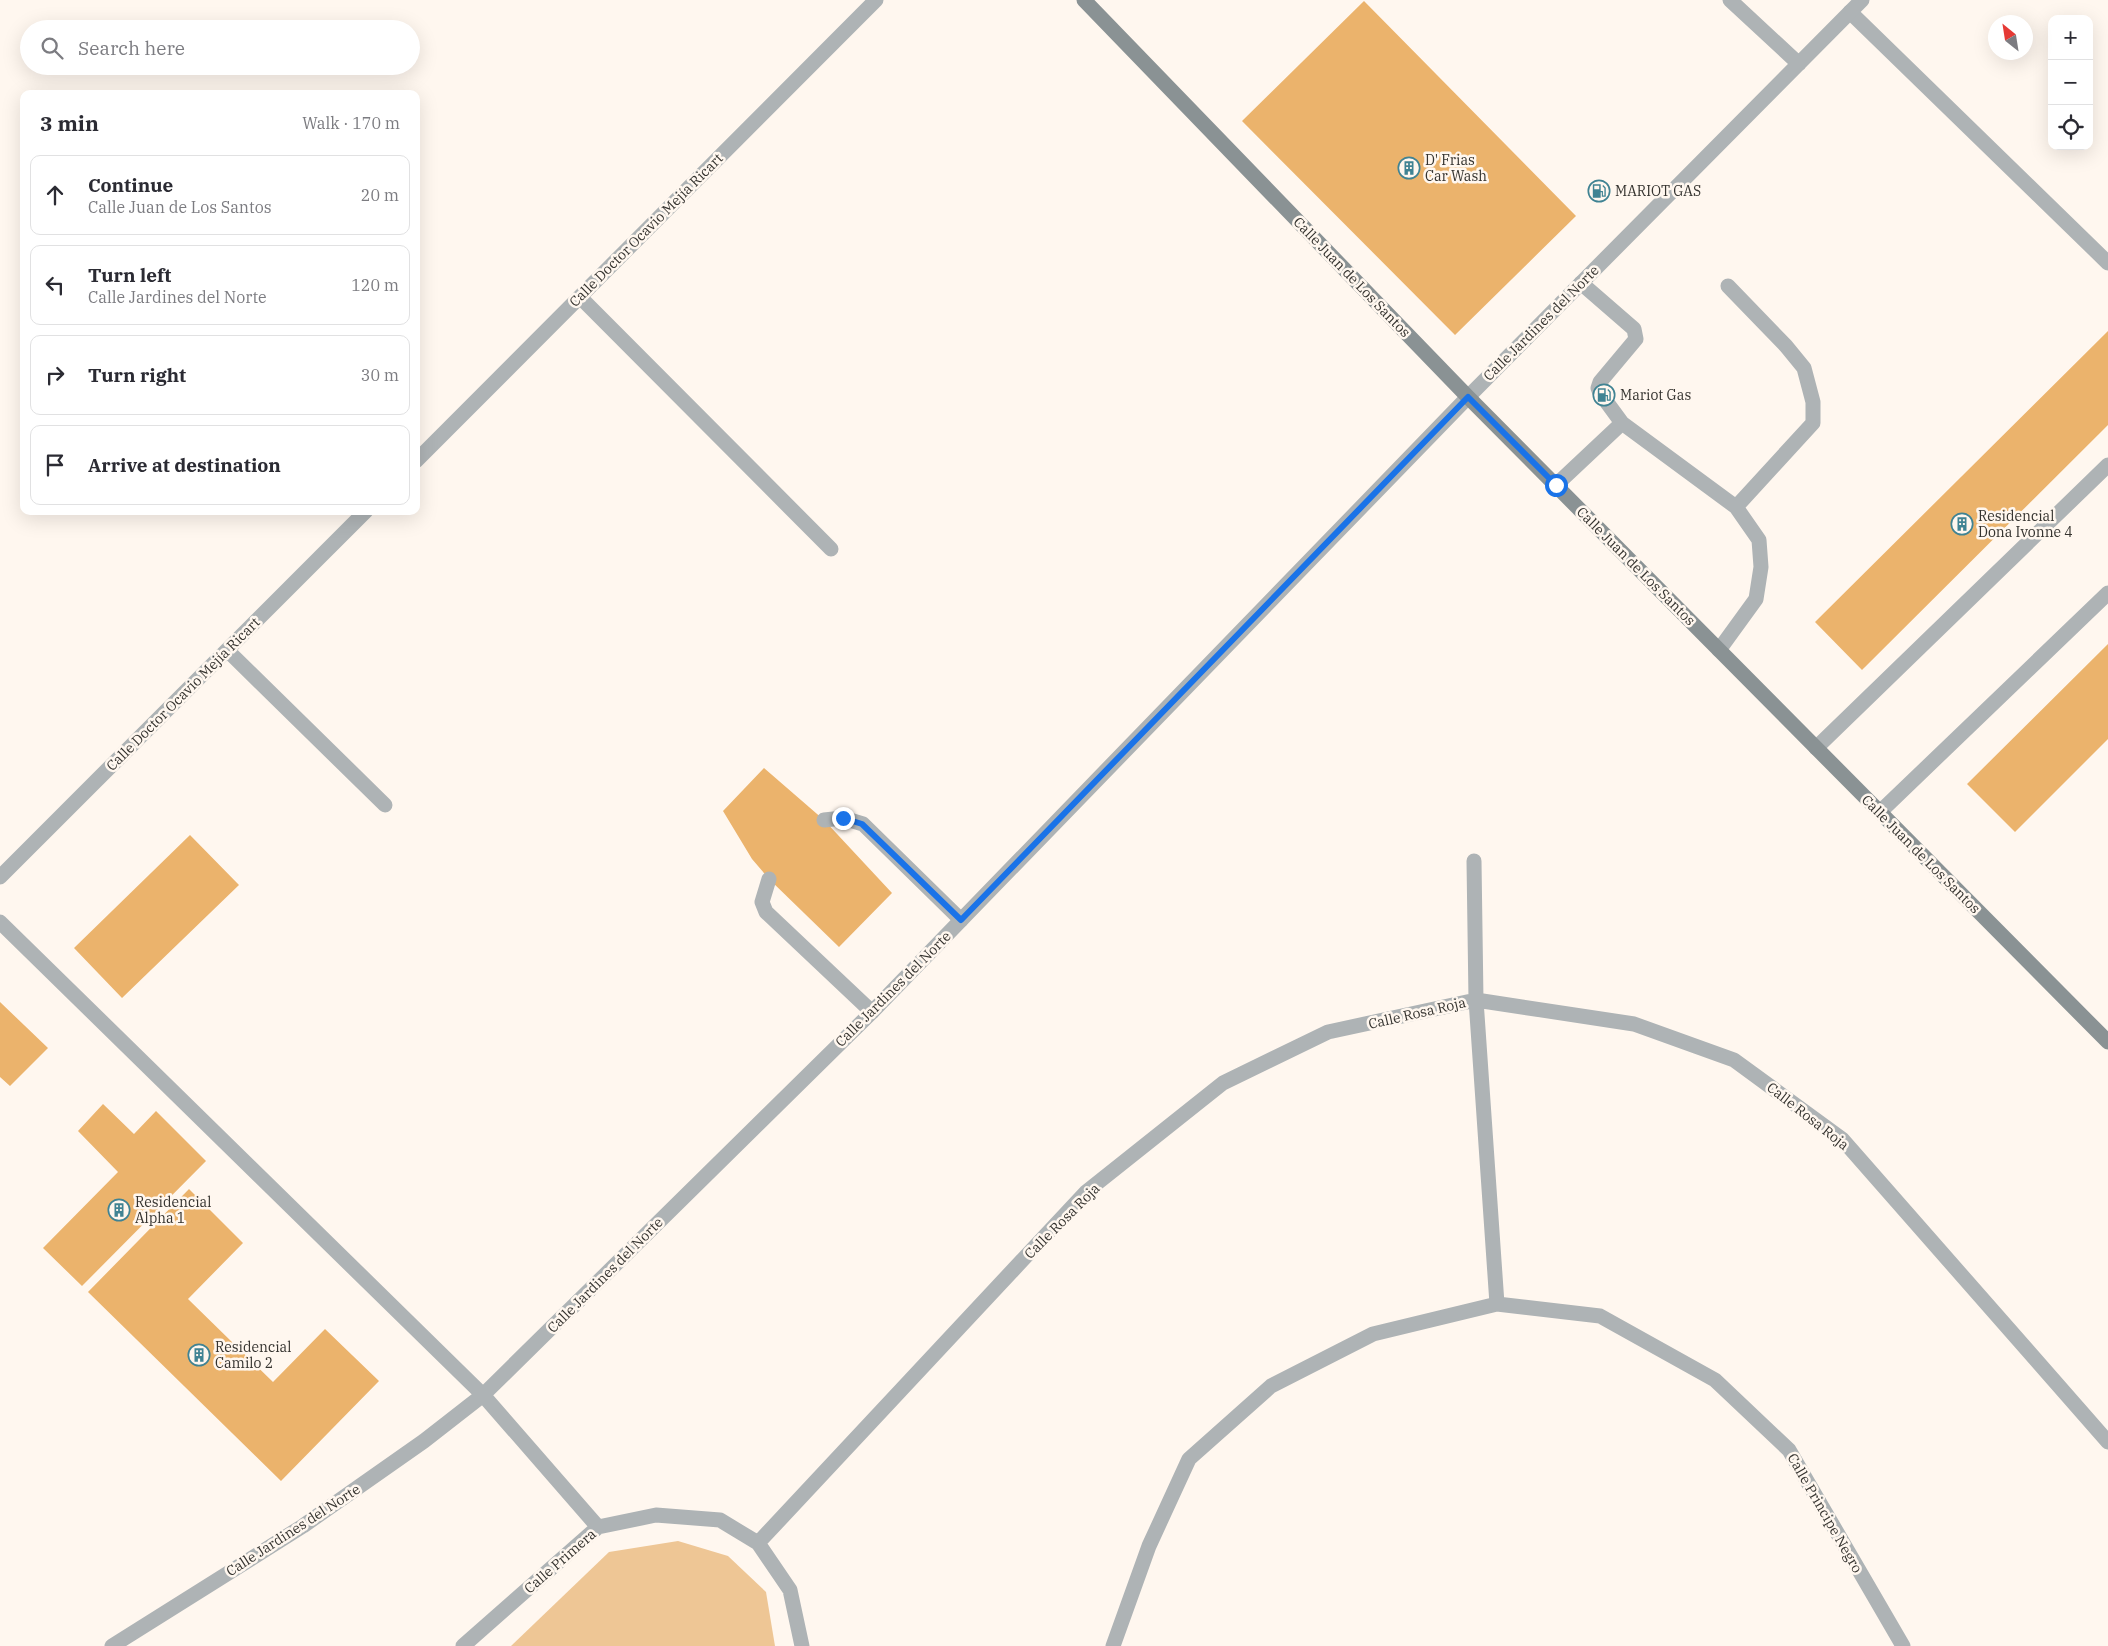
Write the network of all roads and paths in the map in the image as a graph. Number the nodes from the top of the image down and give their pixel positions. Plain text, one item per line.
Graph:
1 (876, 0) edge
2 (1084, 0) edge
3 (1730, 0) edge
4 (1862, 0) edge
5 (1850, 12) junction
6 (1799, 64) junction
7 (2108, 263) edge
8 (1581, 283) junction
9 (1728, 286) dead end
10 (580, 297) junction
11 (1468, 397) junction
12 (1622, 423) junction
13 (420, 457) edge
14 (2108, 465) edge
15 (1556, 485) junction
16 (1736, 507) junction
17 (362, 515) edge
18 (831, 549) dead end
19 (2108, 593) edge
20 (227, 650) junction
21 (1719, 650) junction
22 (1816, 748) junction
23 (385, 805) dead end
24 (1880, 812) junction
25 (824, 820) dead end
26 (1474, 861) dead end
27 (0, 877) edge
28 (769, 879) dead end
29 (961, 920) junction
30 (0, 922) edge
31 (1476, 1000) junction
32 (872, 1012) junction
33 (2108, 1042) edge
34 (1497, 1304) junction
35 (483, 1395) junction
36 (2108, 1442) edge
37 (598, 1527) junction
38 (758, 1544) junction
39 (112, 1646) edge
40 (463, 1646) edge
41 (802, 1646) edge
42 (1113, 1646) edge
43 (1903, 1646) edge

1 - 10 street, Calle Doctor Ocavio Mejía Ricart
2 - 11 street, Calle Juan de Los Santos
3 - 6 street
4 - 5 street, Calle Jardines del Norte
5 - 6 street, Calle Jardines del Norte
5 - 7 street
6 - 8 street, Calle Jardines del Norte
8 - 11 street, Calle Jardines del Norte
8 - 12 street
9 - 16 street
10 - 13 street, Calle Doctor Ocavio Mejía Ricart
10 - 18 street
11 - 15 street, Calle Juan de Los Santos
11 - 29 street, Calle Jardines del Norte
12 - 15 street
12 - 16 street
14 - 22 street
15 - 21 street, Calle Juan de Los Santos
16 - 21 street
17 - 20 street, Calle Doctor Ocavio Mejía Ricart
19 - 24 street
20 - 23 street
20 - 27 street, Calle Doctor Ocavio Mejía Ricart
21 - 22 street, Calle Juan de Los Santos
22 - 24 street, Calle Juan de Los Santos
24 - 33 street, Calle Juan de Los Santos
25 - 29 street
26 - 31 street
28 - 32 street
29 - 32 street, Calle Jardines del Norte
30 - 35 street
31 - 34 street
31 - 36 street, Calle Rosa Roja
31 - 38 street, Calle Rosa Roja
32 - 35 street, Calle Jardines del Norte
34 - 42 street, Calle Principe Negro
34 - 43 street, Calle Principe Negro
35 - 37 street
35 - 39 street, Calle Jardines del Norte
37 - 38 street, Calle Primera
37 - 40 street, Calle Primera
38 - 41 street

